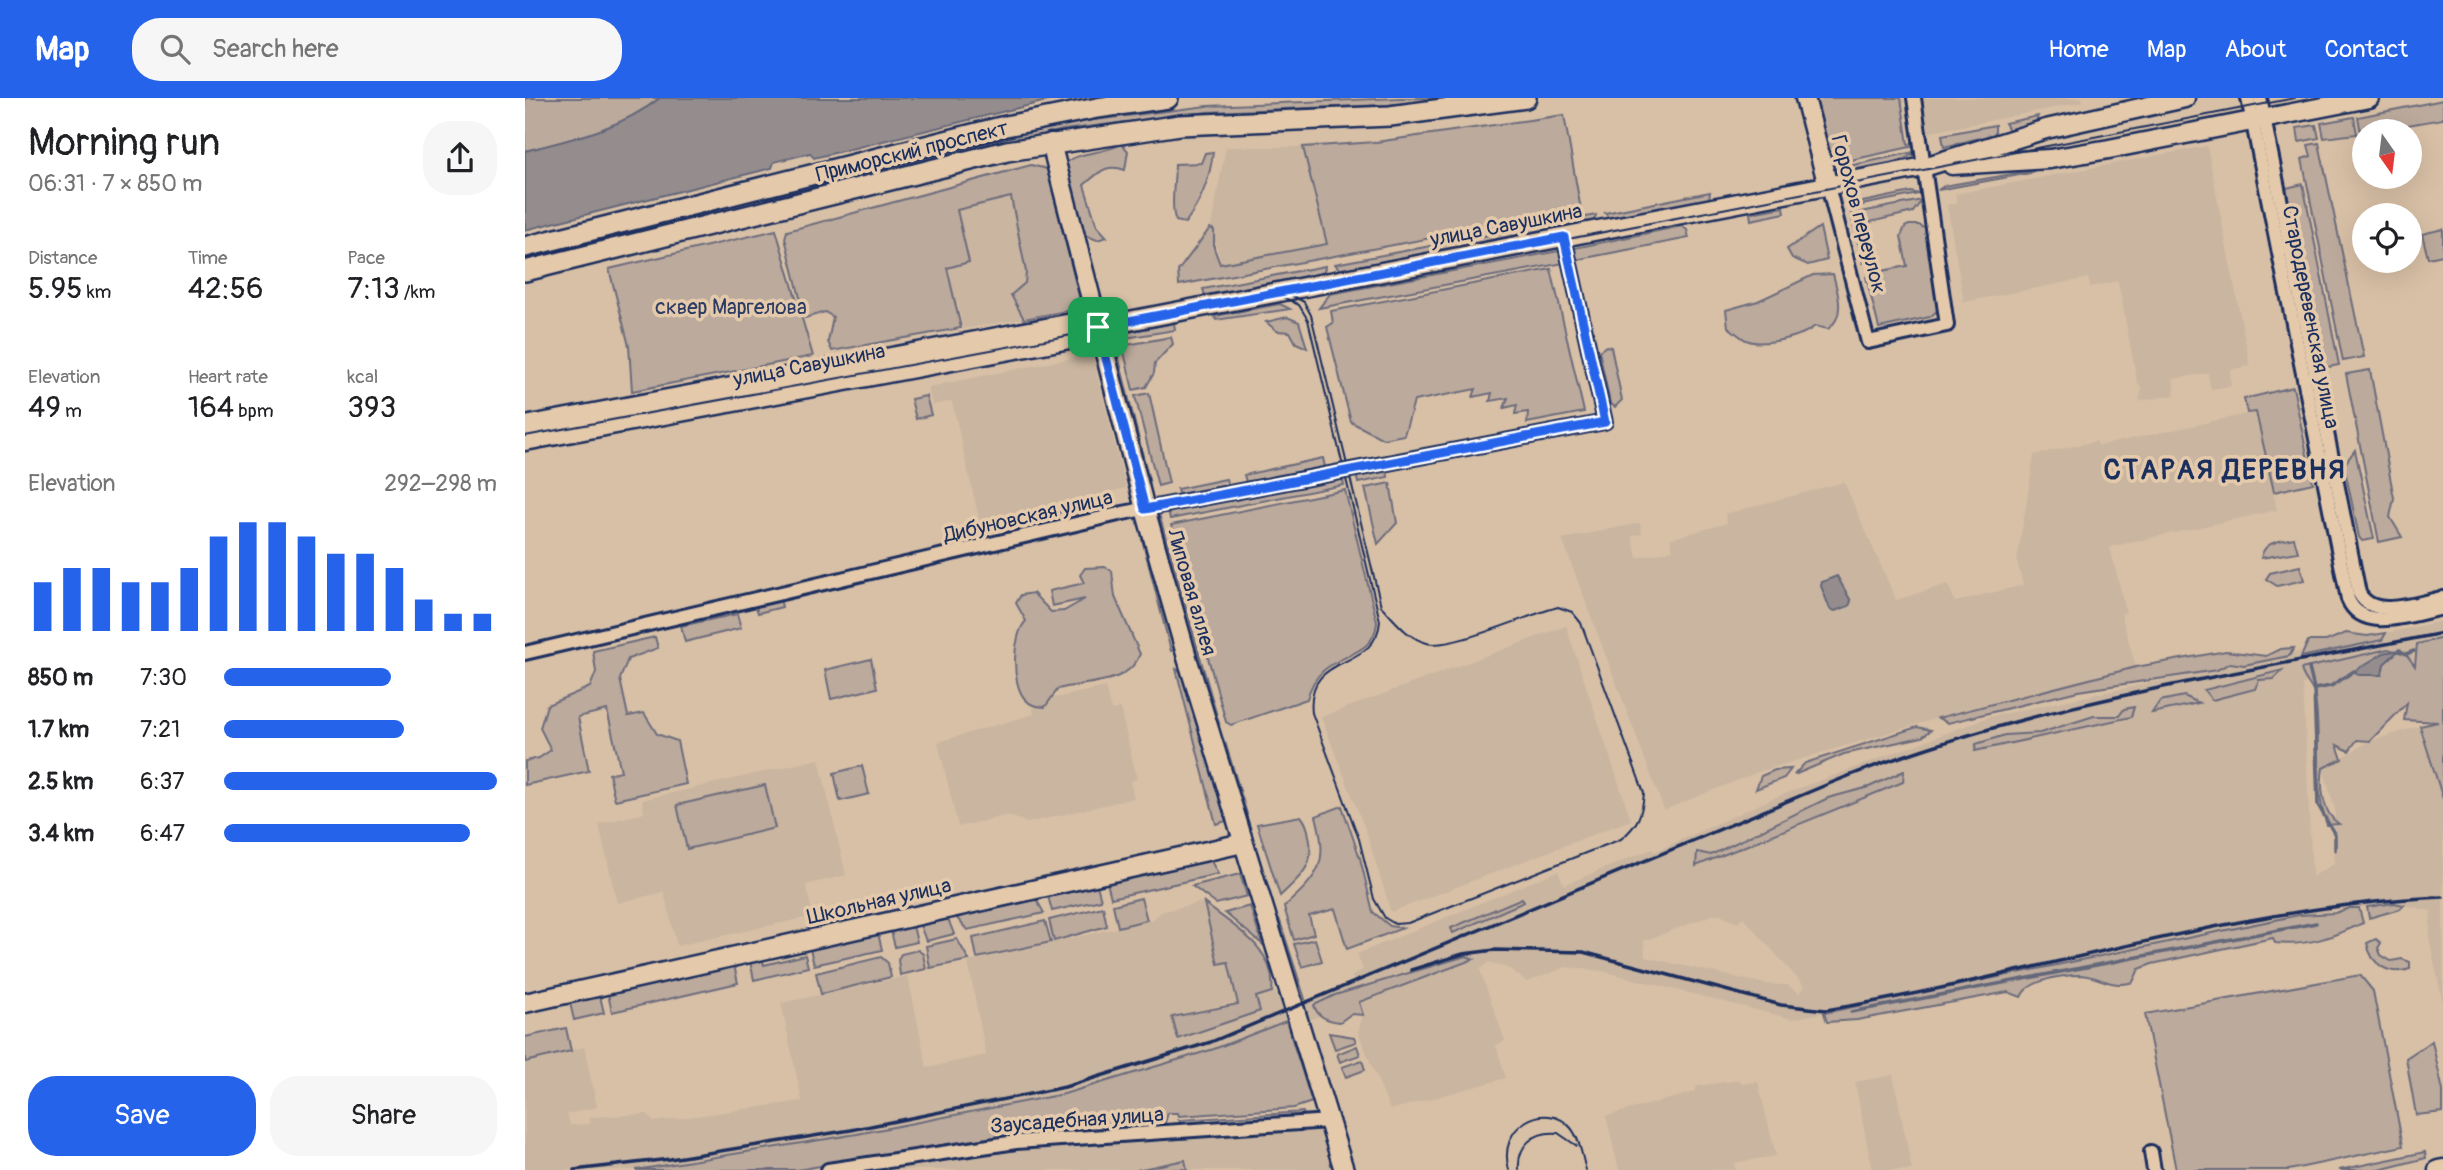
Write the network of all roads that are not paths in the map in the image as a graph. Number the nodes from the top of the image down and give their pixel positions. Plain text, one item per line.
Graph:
1 (1168, 98) edge
2 (1526, 98) edge
3 (1805, 98) edge
4 (1914, 98) edge
5 (2185, 98) edge
6 (2248, 98) edge
7 (2260, 98) edge
8 (2369, 98) edge
9 (2256, 120) junction
10 (1051, 143) junction
11 (1924, 167) junction
12 (1828, 186) junction
13 (1564, 237) junction
14 (525, 247) edge
15 (525, 271) edge
16 (1098, 327) junction
17 (525, 426) edge
18 (525, 441) edge
19 (1145, 509) junction
20 (2443, 598) edge
21 (2443, 608) edge
22 (2368, 612) junction
23 (525, 653) edge
24 (1243, 843) junction
25 (525, 1003) edge
26 (1330, 1121) junction
27 (2151, 1152) dead end
28 (828, 1170) edge
29 (1345, 1170) edge
30 (2154, 1170) edge

1 - 14 main road, Приморский проспект
2 - 10 main road, Приморский проспект
3 - 12 main road, Горохов переулок
4 - 11 street
5 - 11 main road, улица Савушкина
6 - 9 street, Стародеревенская улица
7 - 9 street, Стародеревенская улица
8 - 9 main road, улица Савушкина
9 - 11 main road, улица Савушкина
9 - 22 street, Стародеревенская улица
10 - 15 main road, Приморский проспект
10 - 16 main road, Липовая аллея
11 - 12 main road, улица Савушкина
11 - 12 street, Горохов переулок
12 - 13 main road, улица Савушкина
13 - 16 main road, улица Савушкина
13 - 19 street, Дибуновская улица
16 - 17 main road, улица Савушкина
16 - 18 main road, улица Савушкина
16 - 19 main road, Липовая аллея
19 - 23 street, Дибуновская улица
19 - 24 main road, Липовая аллея
20 - 22 street
21 - 22 street
24 - 25 main road, Школьная улица
24 - 26 main road, Липовая аллея
26 - 28 street, Заусадебная улица
26 - 29 main road, Липовая аллея
27 - 30 street

